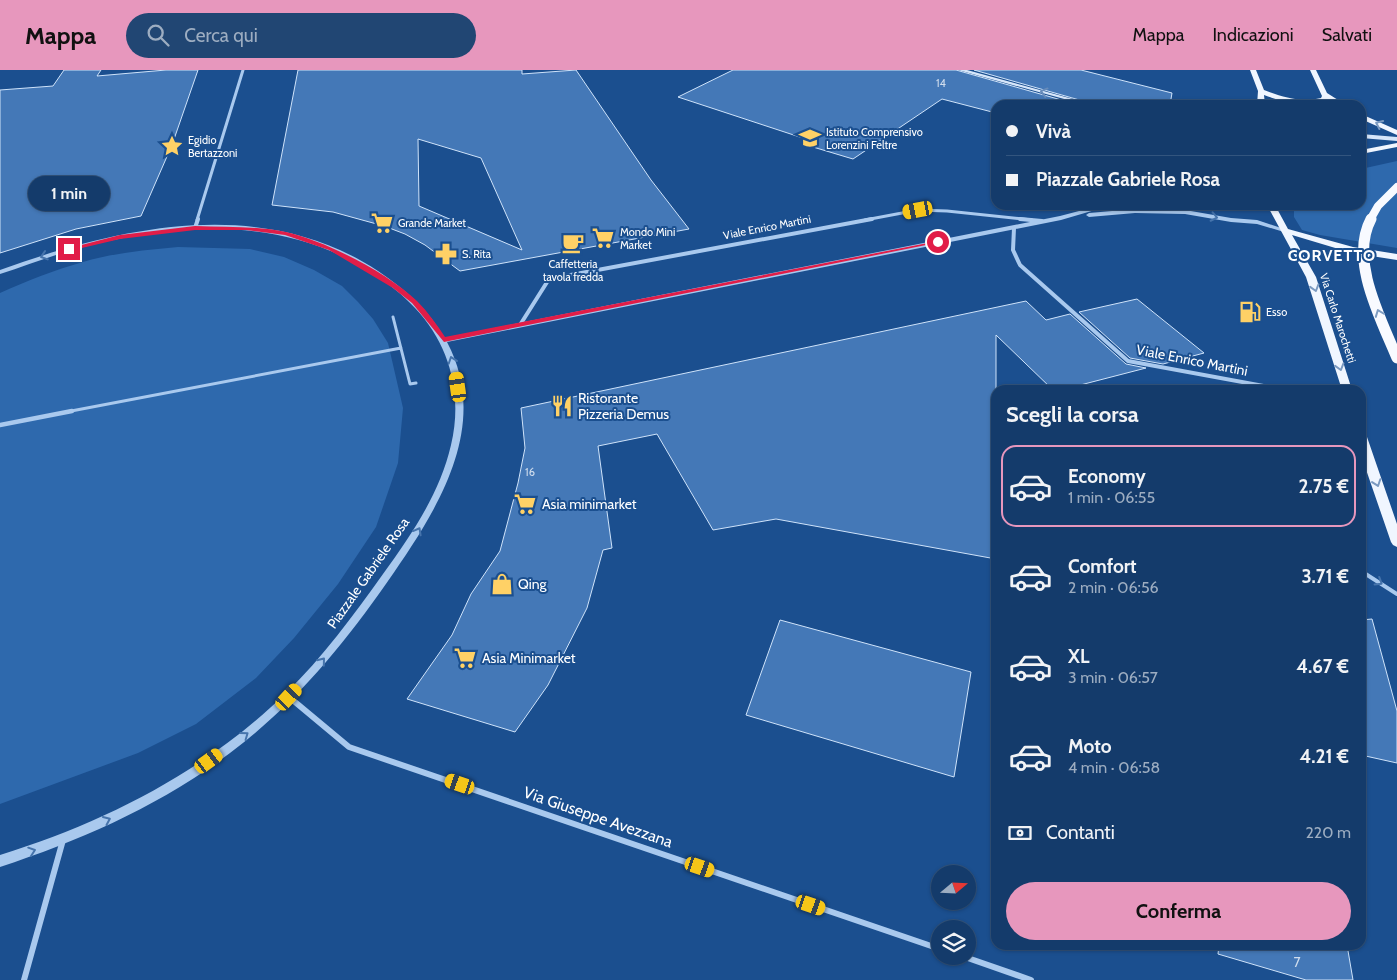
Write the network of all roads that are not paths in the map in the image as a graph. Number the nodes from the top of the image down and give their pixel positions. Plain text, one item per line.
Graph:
1 (243, 70) edge
2 (965, 70) edge
3 (1253, 70) edge
4 (1313, 70) edge
5 (1261, 91) junction
6 (1324, 94) junction
7 (1074, 100) edge
8 (1261, 100) edge
9 (1291, 100) edge
10 (1322, 100) edge
11 (1334, 100) edge
12 (1366, 118) edge
13 (1397, 133) edge
14 (1366, 136) edge
15 (1397, 139) edge
16 (1397, 145) edge
17 (1366, 151) edge
18 (1397, 187) edge
19 (1091, 210) edge
20 (1274, 210) edge
21 (1061, 218) junction
22 (1044, 222) junction
23 (195, 228) junction
24 (1014, 228) junction
25 (1284, 230) junction
26 (1397, 257) edge
27 (0, 272) edge
28 (393, 317) dead end
29 (520, 324) junction
30 (444, 340) junction
31 (401, 348) junction
32 (1397, 358) edge
33 (416, 382) dead end
34 (1258, 385) edge
35 (1345, 385) edge
36 (0, 425) edge
37 (1366, 452) edge
38 (1397, 542) edge
39 (1366, 574) edge
40 (1397, 594) edge
41 (289, 697) junction
42 (63, 840) junction
43 (0, 861) edge
44 (931, 946) edge
45 (976, 961) edge
46 (24, 980) edge
47 (1031, 980) edge

1 - 23 street
7 -> 2 main road
3 - 5 main road
4 - 6 main road
5 - 8 main road
5 - 9 main road
6 - 10 main road
6 - 11 main road
13 -> 12 main road
14 - 15 main road
16 - 17 main road
32 -> 18 highway, bridge
19 - 21 street
20 - 25 main road, Via Carlo Marochetti
21 - 22 street, Viale Enrico Martini
21 -> 25 street
22 - 24 street, Viale Enrico Martini
22 - 29 street, Viale Enrico Martini
23 -> 27 street, Piazzale Gabriele Rosa
23 - 30 street, Piazzale Gabriele Rosa
24 - 29 street, Viale Enrico Martini
24 - 34 street, Viale Enrico Martini
25 - 26 main road
25 -> 35 main road, Via Carlo Marochetti
28 - 31 street
29 - 30 street, Viale Enrico Martini
41 -> 30 street, Piazzale Gabriele Rosa
31 - 33 street
31 - 36 street
37 -> 38 main road
39 -> 40 lane
42 -> 41 street, Piazzale Gabriele Rosa
41 - 44 street, Via Giuseppe Avezzana
43 -> 42 street, Piazzale Gabriele Rosa
42 - 46 street
45 - 47 street

